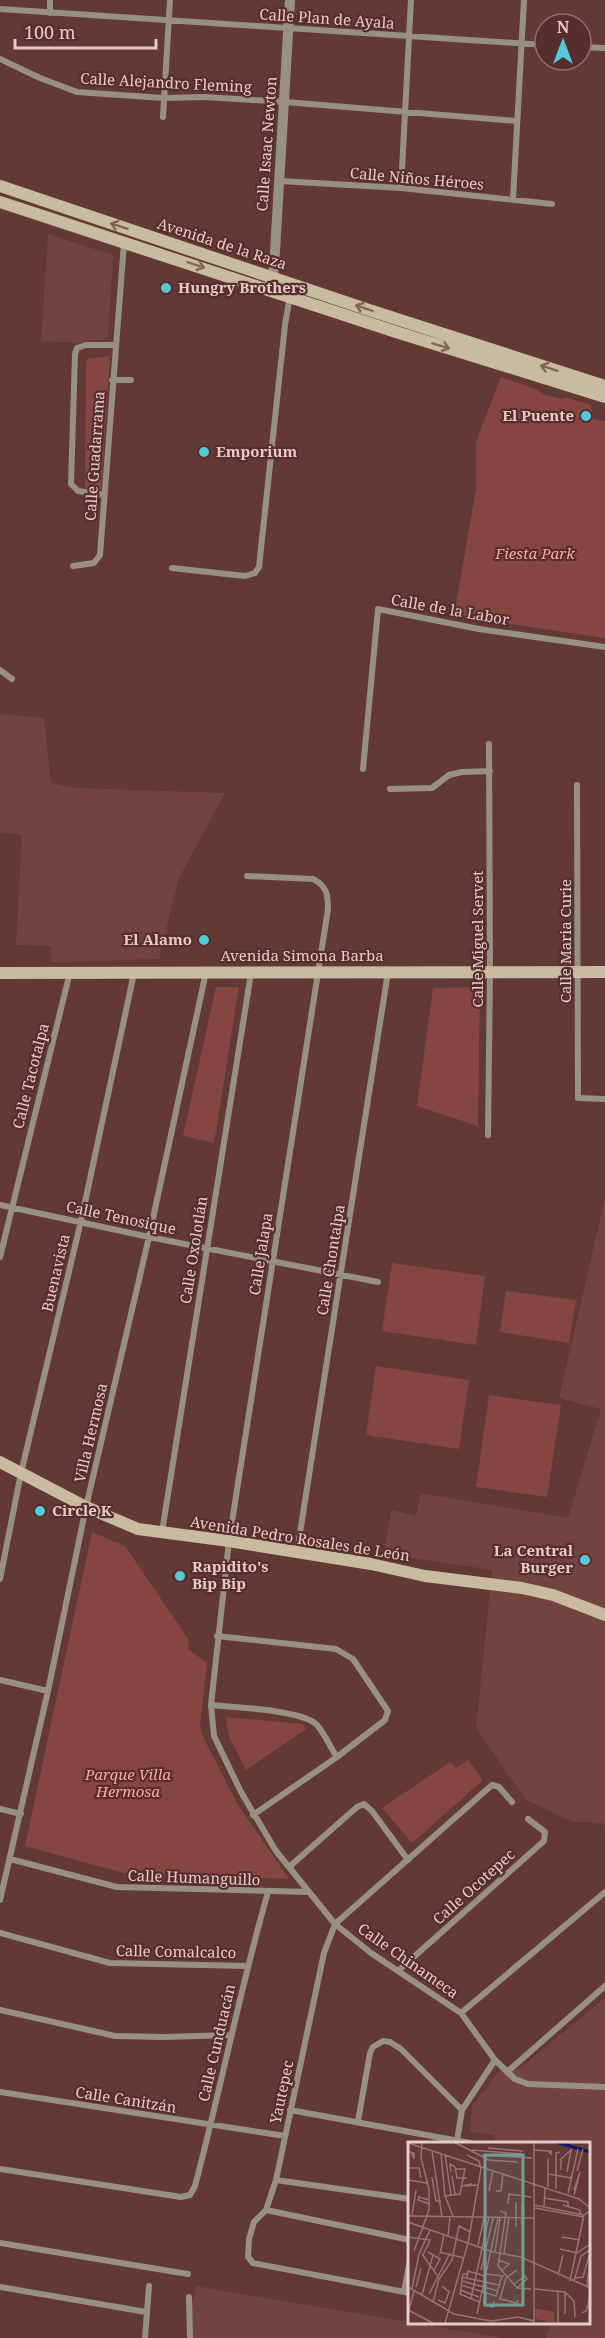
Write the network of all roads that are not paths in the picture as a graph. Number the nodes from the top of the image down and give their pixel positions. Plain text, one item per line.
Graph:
1 (50, 0) edge
2 (170, 0) edge
3 (290, 0) edge
4 (411, 0) edge
5 (524, 0) edge
6 (0, 9) edge
7 (50, 13) junction
8 (169, 21) junction
9 (289, 28) junction
10 (409, 37) junction
11 (522, 43) junction
12 (533, 44) edge
13 (0, 59) edge
14 (163, 98) junction
15 (285, 102) junction
16 (404, 112) junction
17 (163, 117) dead end
18 (517, 121) junction
19 (280, 181) junction
20 (0, 186) edge
21 (401, 188) junction
22 (513, 199) junction
23 (0, 202) edge
24 (552, 204) dead end
25 (124, 242) junction
26 (270, 283) junction
27 (293, 290) junction
28 (115, 345) junction
29 (112, 380) junction
30 (131, 380) dead end
31 (605, 386) edge
32 (605, 397) edge
33 (104, 495) junction
34 (72, 566) dead end
35 (172, 568) dead end
36 (605, 647) edge
37 (0, 670) edge
38 (12, 679) dead end
39 (489, 744) dead end
40 (363, 769) dead end
41 (490, 771) junction
42 (577, 785) dead end
43 (390, 789) dead end
44 (247, 876) dead end
45 (206, 971) junction
46 (251, 971) junction
47 (320, 971) junction
48 (388, 971) junction
49 (490, 971) junction
50 (70, 972) junction
51 (134, 972) junction
52 (578, 972) junction
53 (605, 972) edge
54 (0, 973) edge
55 (605, 1099) edge
56 (488, 1135) dead end
57 (0, 1205) edge
58 (11, 1207) junction
59 (81, 1221) junction
60 (149, 1237) junction
61 (207, 1248) junction
62 (0, 1257) edge
63 (272, 1260) junction
64 (341, 1276) junction
65 (378, 1282) dead end
66 (0, 1462) edge
67 (21, 1473) junction
68 (86, 1507) junction
69 (162, 1533) junction
70 (229, 1541) junction
71 (297, 1553) junction
72 (0, 1579) edge
73 (605, 1615) edge
74 (217, 1636) junction
75 (0, 1680) edge
76 (48, 1692) junction
77 (211, 1705) junction
78 (337, 1757) junction
79 (512, 1802) dead end
80 (0, 1809) edge
81 (21, 1814) junction
82 (254, 1815) junction
83 (528, 1819) dead end
84 (10, 1859) junction
85 (408, 1860) junction
86 (289, 1867) junction
87 (2, 1885) edge
88 (267, 1892) junction
89 (309, 1892) junction
90 (605, 1892) edge
91 (0, 1900) edge
92 (335, 1924) junction
93 (0, 1933) edge
94 (247, 1966) junction
95 (398, 1971) junction
96 (605, 1986) edge
97 (0, 2010) edge
98 (461, 2013) junction
99 (232, 2035) junction
100 (495, 2060) junction
101 (507, 2072) junction
102 (605, 2087) edge
103 (0, 2092) edge
104 (462, 2109) junction
105 (290, 2110) junction
106 (358, 2121) junction
107 (211, 2126) junction
108 (285, 2136) junction
109 (457, 2141) junction
110 (464, 2142) edge
111 (0, 2169) edge
112 (276, 2180) junction
113 (408, 2199) edge
114 (266, 2210) junction
115 (408, 2240) edge
116 (0, 2243) edge
117 (188, 2274) dead end
118 (0, 2286) edge
119 (149, 2286) dead end
120 (407, 2293) edge
121 (189, 2297) dead end
122 (146, 2312) junction
123 (145, 2338) edge
124 (190, 2338) edge

1 - 7 street
2 - 8 street
3 - 9 street, Calle Isaac Newton
4 - 10 street
5 - 11 street
6 - 7 street, Calle Plan de Ayala
7 - 8 street, Calle Plan de Ayala
8 - 9 street, Calle Plan de Ayala
8 - 14 street
9 - 10 street, Calle Plan de Ayala
9 - 15 street, Calle Isaac Newton
10 - 11 street, Calle Plan de Ayala
10 - 16 street
11 - 12 street, Calle Plan de Ayala
11 - 18 street
13 - 14 street, Calle Alejandro Fleming
14 - 15 street, Calle Alejandro Fleming
14 - 17 street
15 - 16 street, Calle Alejandro Fleming
15 - 19 street, Calle Isaac Newton
16 - 18 street, Calle Alejandro Fleming
16 - 21 street
18 - 22 street
19 - 21 street, Calle Niños Héroes
19 - 26 street, Calle Isaac Newton
26 -> 20 main road, Avenida de la Raza
21 - 22 street, Calle Niños Héroes
22 - 24 street, Calle Niños Héroes
23 - 25 main road, Avenida de la Raza
25 -> 26 main road, Avenida de la Raza
25 - 28 street, Calle Guadarrama
26 - 27 main road, Avenida de la Raza
31 -> 27 main road, Avenida de la Raza
27 -> 32 main road, Avenida de la Raza
27 - 35 street
28 - 29 street, Calle Guadarrama
28 - 33 street
29 - 30 street
29 - 33 street, Calle Guadarrama
33 - 34 street, Calle Guadarrama
36 - 40 street, Calle de la Labor
37 - 38 street
39 - 41 street, Calle Miguel Servet
41 - 43 street
41 - 49 street, Calle Miguel Servet
42 - 52 street, Calle Maria Curie
44 - 47 street, Calle Jalapa
45 - 46 main road, Avenida Simona Barba
45 - 51 main road, Avenida Simona Barba
45 - 60 street, Villa Hermosa
46 - 47 main road, Avenida Simona Barba
46 - 61 street, Calle Oxolotlán
47 - 48 main road, Avenida Simona Barba
47 - 63 street, Calle Jalapa
48 - 49 main road, Avenida Simona Barba
48 - 64 street, Calle Chontalpa
49 - 52 main road, Avenida Simona Barba
49 - 56 street, Calle Miguel Servet
50 - 51 main road, Avenida Simona Barba
50 - 54 main road, Avenida Simona Barba
50 - 58 street, Calle Tacotalpa
51 - 59 street, Buenavista
52 - 53 main road, Avenida Simona Barba
52 - 55 street, Calle Maria Curie
57 - 58 street, Calle Tenosique
58 - 59 street, Calle Tenosique
58 - 62 street, Calle Tacotalpa
59 - 60 street, Calle Tenosique
59 - 67 street, Buenavista
60 - 61 street, Calle Tenosique
60 - 68 street, Villa Hermosa
61 - 63 street, Calle Tenosique
61 - 69 street, Calle Oxolotlán
63 - 64 street, Calle Tenosique
63 - 70 street, Calle Jalapa
64 - 65 street, Calle Tenosique
64 - 71 street, Calle Chontalpa
66 - 67 main road, Avenida Pedro Rosales de León
67 - 68 main road, Avenida Pedro Rosales de León
67 - 72 street, Buenavista
68 - 69 main road, Avenida Pedro Rosales de León
68 - 76 street, Villa Hermosa
69 - 70 main road, Avenida Pedro Rosales de León
70 - 71 main road, Avenida Pedro Rosales de León
70 - 74 street, Calle Chinameca
71 - 73 main road, Avenida Pedro Rosales de León
74 - 77 street, Calle Chinameca
74 - 78 street
75 - 76 street
76 - 81 street, Villa Hermosa
77 - 78 street
77 - 82 street, Calle Chinameca
78 - 82 street
79 - 85 street
80 - 81 street
81 - 84 street, Villa Hermosa
82 - 86 street, Calle Chinameca
83 - 95 street, Calle Ocotepec
84 - 87 street, Villa Hermosa
84 - 88 street, Calle Humanguillo
85 - 86 street
85 - 92 street
86 - 89 street, Calle Chinameca
87 - 91 street, Villa Hermosa
88 - 89 street, Calle Humanguillo
88 - 94 street, Calle Cunduacán
89 - 92 street, Calle Chinameca
90 - 98 street
92 - 95 street, Calle Chinameca
92 - 105 street, Yautepec
93 - 94 street, Calle Comalcalco
94 - 99 street, Calle Cunduacán
95 - 98 street, Calle Chinameca
96 - 101 street
97 - 99 street
98 - 100 street, Calle Chinameca
99 - 107 street, Calle Cunduacán
100 - 101 street, Calle Chinameca
100 - 104 street
101 - 102 street, Calle Chinameca
103 - 107 street, Calle Canitzán
104 - 106 street
104 - 109 street
105 - 106 street
105 - 108 street, Yautepec
106 - 109 street
107 - 108 street, Calle Canitzán
107 - 111 street, Calle Cunduacán
108 - 112 street, Yautepec
109 - 110 street
112 - 113 street
112 - 114 street, Yautepec
114 - 115 street
114 - 120 street, Yautepec
116 - 117 street
118 - 122 street
119 - 122 street
121 - 124 street
122 - 123 street

